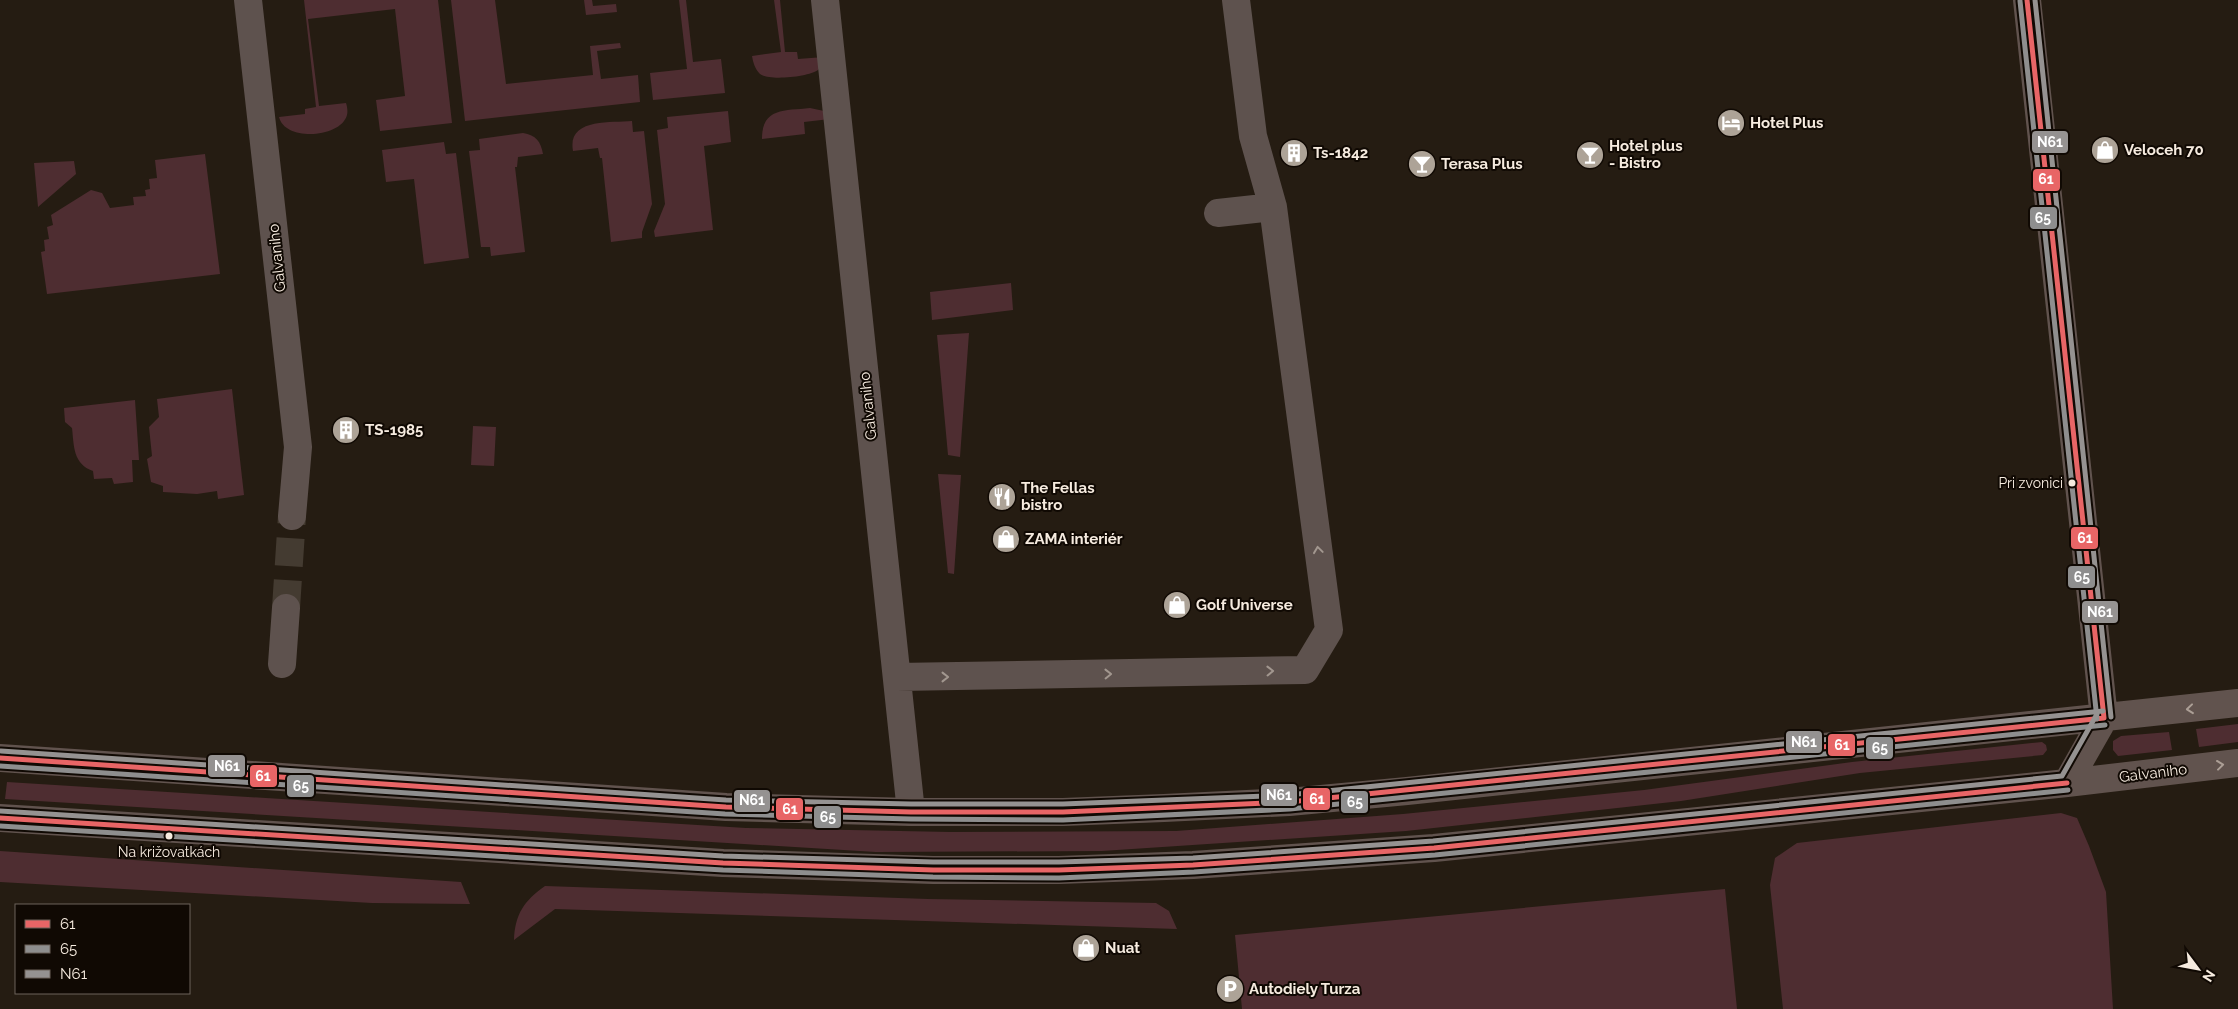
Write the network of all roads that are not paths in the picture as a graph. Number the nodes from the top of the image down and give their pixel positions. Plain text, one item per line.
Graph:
1 (248, 0) edge
2 (825, 0) edge
3 (1236, 0) edge
4 (2027, 0) edge
5 (1273, 207) junction
6 (1218, 213) dead end
7 (292, 516) tunnel mouth
8 (286, 608) tunnel mouth
9 (282, 664) dead end
10 (897, 677) junction
11 (2238, 703) edge
12 (2104, 718) junction
13 (0, 758) edge
14 (2238, 763) edge
15 (2067, 783) junction
16 (911, 812) junction
17 (0, 818) edge

1 - 7 street, Galvaniho
2 - 10 street, Galvaniho
3 - 5 street
4 - 12 main road
5 - 6 street
10 -> 5 street
8 - 9 street
10 - 16 street, Galvaniho
11 -> 12 main road
12 - 15 main road
12 - 16 main road
13 - 16 main road
15 -> 14 main road, Galvaniho
15 - 17 main road, Galvaniho

